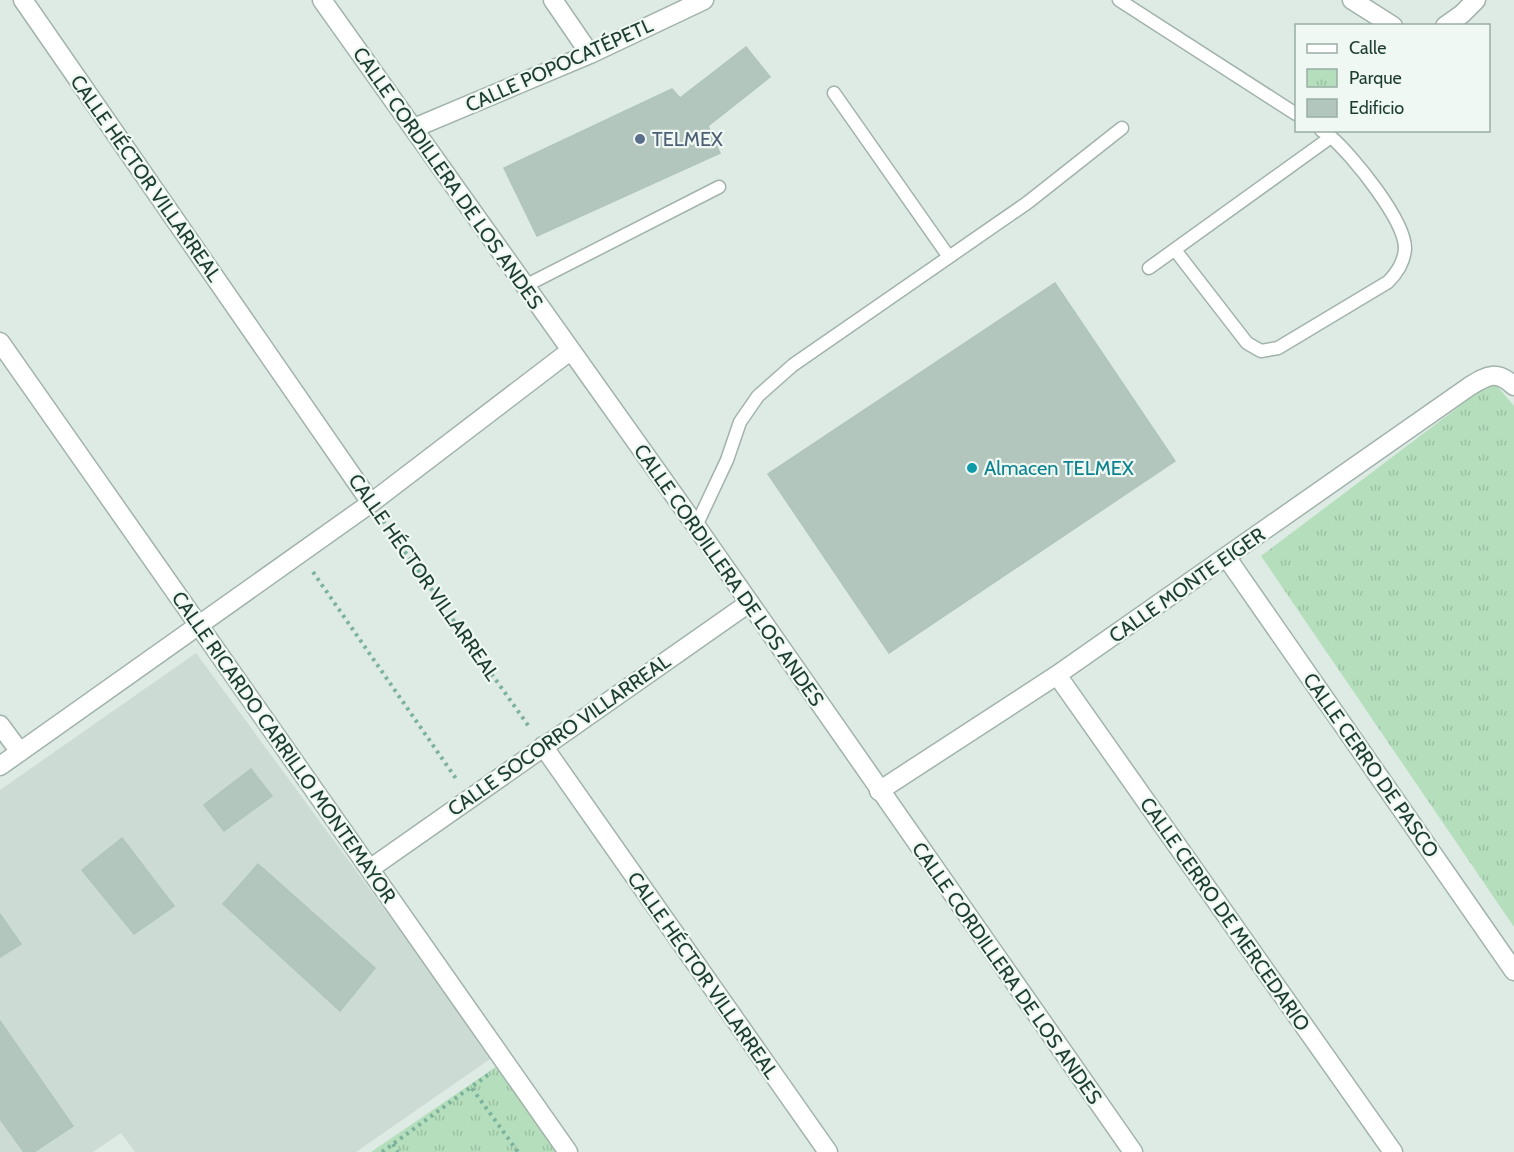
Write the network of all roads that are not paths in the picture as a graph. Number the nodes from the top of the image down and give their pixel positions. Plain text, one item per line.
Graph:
1 (23, 0) edge
2 (322, 0) edge
3 (553, 0) edge
4 (704, 0) edge
5 (1119, 0) edge
6 (1352, 0) edge
7 (1476, 0) edge
8 (1390, 24) edge
9 (1448, 24) edge
10 (591, 54) junction
11 (834, 93) dead end
12 (1295, 113) edge
13 (414, 128) junction
14 (1122, 129) dead end
15 (1326, 134) edge
16 (719, 187) dead end
17 (1175, 250) junction
18 (949, 257) junction
19 (1149, 268) dead end
20 (525, 286) junction
21 (0, 342) edge
22 (570, 351) junction
23 (1514, 386) edge
24 (371, 503) junction
25 (696, 526) junction
26 (1227, 558) junction
27 (749, 603) junction
28 (198, 627) junction
29 (1057, 675) junction
30 (0, 724) edge
31 (543, 746) junction
32 (20, 752) junction
33 (0, 766) edge
34 (879, 791) junction
35 (371, 868) junction
36 (1514, 971) edge
37 (568, 1152) edge
38 (828, 1152) edge
39 (1133, 1152) edge
40 (1394, 1152) edge

1 - 24 street, CALLE HÉCTOR VILLARREAL
2 - 13 street, CALLE CORDILLERA DE LOS ANDES
3 - 10 street
4 - 10 street, CALLE POPOCATÉPETL
5 - 12 lane
6 - 8 street
7 - 9 street
10 - 13 street, CALLE POPOCATÉPETL
11 - 18 lane
13 - 20 street, CALLE CORDILLERA DE LOS ANDES
14 - 18 lane
15 - 17 lane
15 - 17 lane
16 - 20 lane
17 - 19 lane
18 - 25 lane
20 - 22 street, CALLE CORDILLERA DE LOS ANDES
21 - 28 street, CALLE RICARDO CARRILLO MONTEMAYOR
22 - 24 street
22 - 25 street, CALLE CORDILLERA DE LOS ANDES
23 - 26 street, CALLE MONTE EIGER
24 - 28 street
25 - 27 street, CALLE CORDILLERA DE LOS ANDES
26 - 29 street, CALLE MONTE EIGER
26 - 36 street, CALLE CERRO DE PASCO
27 - 31 street, CALLE SOCORRO VILLARREAL
27 - 34 street, CALLE CORDILLERA DE LOS ANDES
28 - 32 street
28 - 35 street, CALLE RICARDO CARRILLO MONTEMAYOR
29 - 34 street, CALLE MONTE EIGER
29 - 40 street, CALLE CERRO DE MERCEDARIO
30 - 32 street
31 - 35 street, CALLE SOCORRO VILLARREAL
31 - 38 street, CALLE HÉCTOR VILLARREAL
32 - 33 street
34 - 39 street, CALLE CORDILLERA DE LOS ANDES
35 - 37 street, CALLE RICARDO CARRILLO MONTEMAYOR

